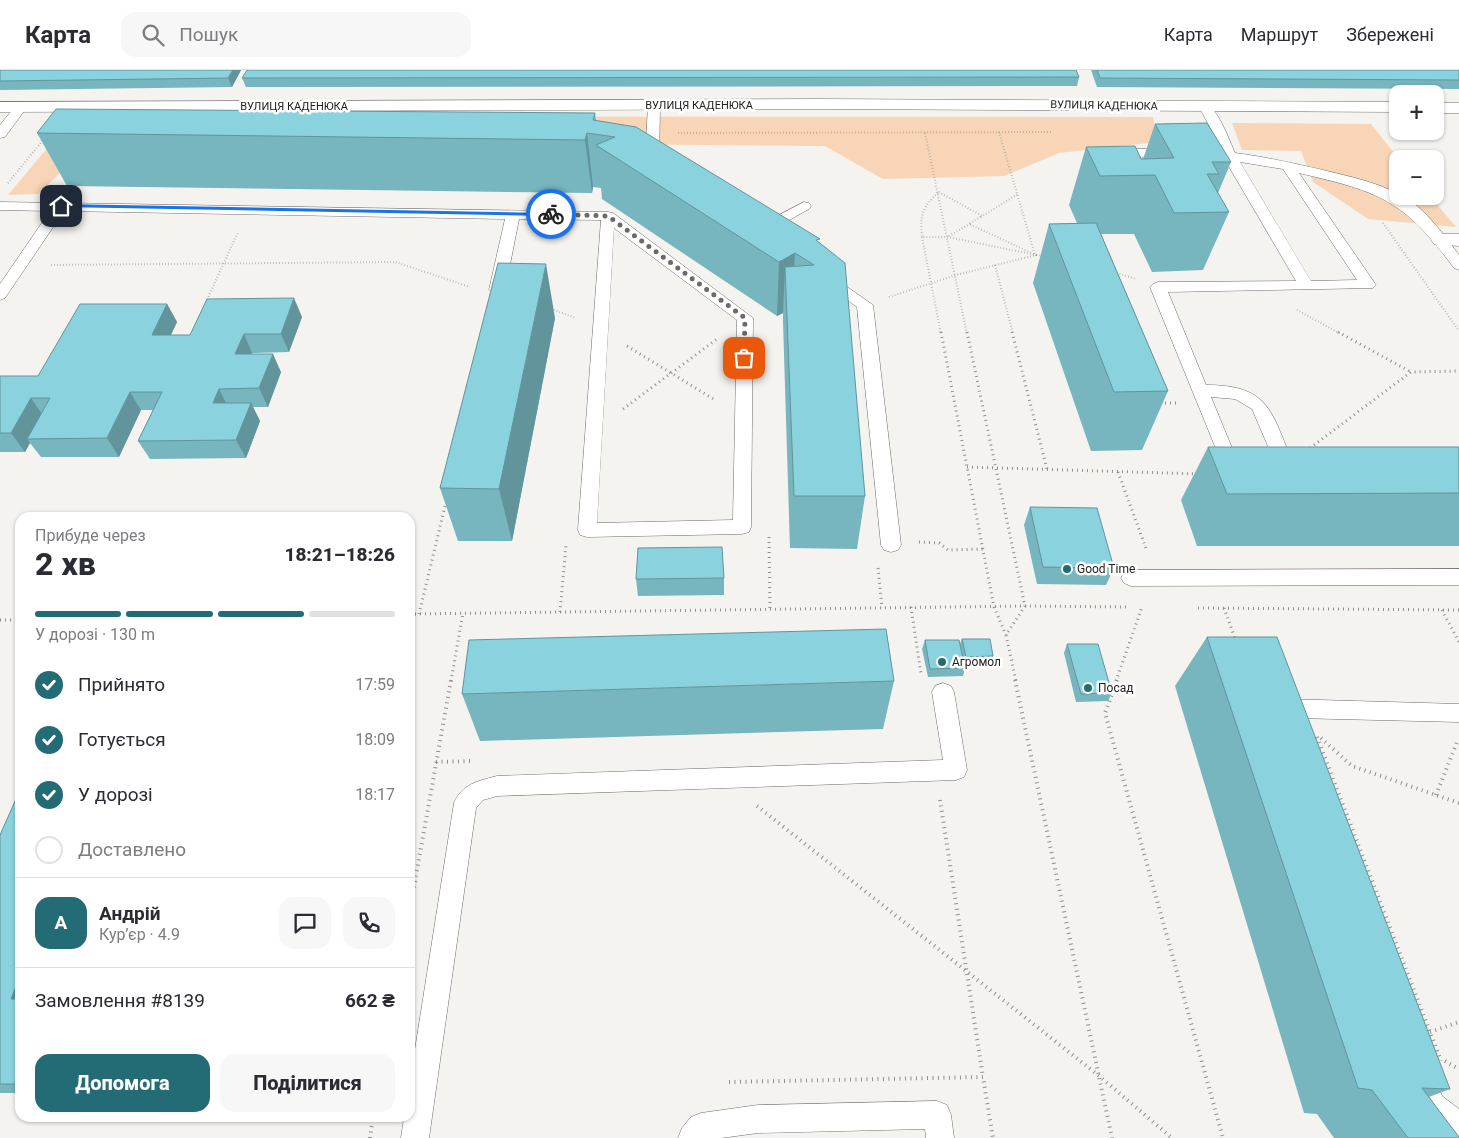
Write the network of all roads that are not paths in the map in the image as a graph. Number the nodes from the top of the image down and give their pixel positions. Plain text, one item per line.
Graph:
1 (654, 105) junction
2 (0, 107) edge
3 (21, 107) junction
4 (1205, 107) junction
5 (1389, 107) edge
6 (1444, 108) edge
7 (1459, 108) edge
8 (0, 134) edge
9 (1181, 154) edge
10 (1097, 156) edge
11 (1210, 156) edge
12 (1230, 156) junction
13 (1286, 165) junction
14 (660, 172) edge
15 (0, 206) edge
16 (61, 206) junction
17 (804, 206) dead end
18 (513, 214) junction
19 (608, 216) junction
20 (756, 234) edge
21 (1450, 240) edge
22 (1459, 264) edge
23 (815, 272) edge
24 (1306, 286) junction
25 (497, 292) edge
26 (0, 296) edge
27 (1203, 397) junction
28 (1286, 467) junction
29 (1305, 467) edge
30 (891, 545) dead end
31 (1459, 577) edge
32 (1131, 578) dead end
33 (943, 692) dead end
34 (1459, 713) edge
35 (1305, 734) edge
36 (1418, 1068) edge
37 (1459, 1126) edge
38 (415, 1138) edge
39 (692, 1138) edge
40 (940, 1138) edge

1 - 3 street, ВУЛИЦЯ КАДЕНЮКА
1 - 4 street, ВУЛИЦЯ КАДЕНЮКА
1 - 14 lane
2 - 3 street, ВУЛИЦЯ КАДЕНЮКА
3 - 8 lane
4 - 5 street, ВУЛИЦЯ КАДЕНЮКА
4 - 12 lane
6 - 7 street
9 - 10 lane
11 - 12 lane
12 - 13 lane
12 - 24 lane
13 - 21 lane
13 - 24 lane
15 - 16 lane
16 - 18 lane
16 - 26 lane
17 - 20 lane
18 - 19 lane
18 - 25 lane
19 - 19 lane
21 - 22 lane
23 - 30 lane
24 - 27 lane
27 - 28 lane
27 - 28 lane
28 - 29 lane
31 - 32 lane
33 - 38 lane
34 - 35 lane
36 - 37 lane
39 - 40 lane

